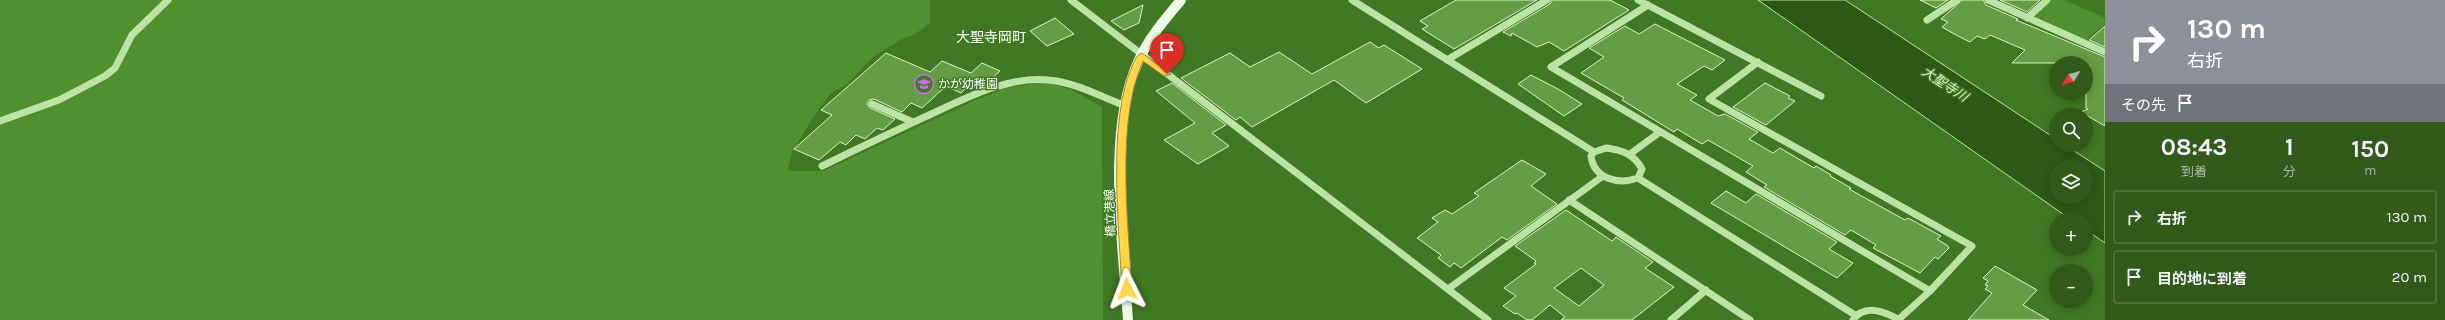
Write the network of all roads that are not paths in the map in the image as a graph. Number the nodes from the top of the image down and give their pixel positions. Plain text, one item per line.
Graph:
1 (168, 0) edge
2 (1071, 0) edge
3 (1182, 0) edge
4 (1352, 0) edge
5 (1547, 0) edge
6 (1638, 0) edge
7 (1957, 0) edge
8 (1988, 0) edge
9 (2047, 0) edge
10 (1648, 5) junction
11 (2027, 18) junction
12 (1927, 20) dead end
13 (2105, 52) edge
14 (1142, 55) junction
15 (1447, 60) junction
16 (1758, 62) junction
17 (1821, 96) dead end
18 (872, 104) dead end
19 (1126, 106) junction
20 (0, 121) edge
21 (913, 122) junction
22 (1660, 132) junction
23 (1594, 152) junction
24 (1630, 154) junction
25 (822, 166) dead end
26 (1603, 176) junction
27 (1638, 178) junction
28 (1569, 200) junction
29 (1448, 289) junction
30 (1706, 290) junction
31 (1930, 291) junction
32 (1854, 318) edge
33 (1128, 320) edge
34 (1488, 320) edge
35 (1671, 320) edge
36 (1750, 320) edge
37 (1900, 320) edge

1 - 20 street
2 - 14 street
3 - 14 main road, 橋立港線
4 - 15 street
5 - 15 street
6 - 10 street
7 - 12 street
8 - 11 street
9 - 11 street
10 - 16 street
10 - 22 street
11 - 13 street
14 - 19 main road, 橋立港線
14 - 29 street
15 - 23 street
16 - 17 street
16 - 31 street
18 - 21 street
19 - 21 street
19 - 33 main road, 橋立港線
21 - 25 street
22 - 24 street
22 - 31 street
23 - 24 street
23 - 26 street
24 - 27 street
26 - 27 street
26 - 28 street
27 - 32 street
28 - 29 street
28 - 30 street
29 - 34 street
30 - 35 street
30 - 36 street
31 - 37 street
32 - 37 street

